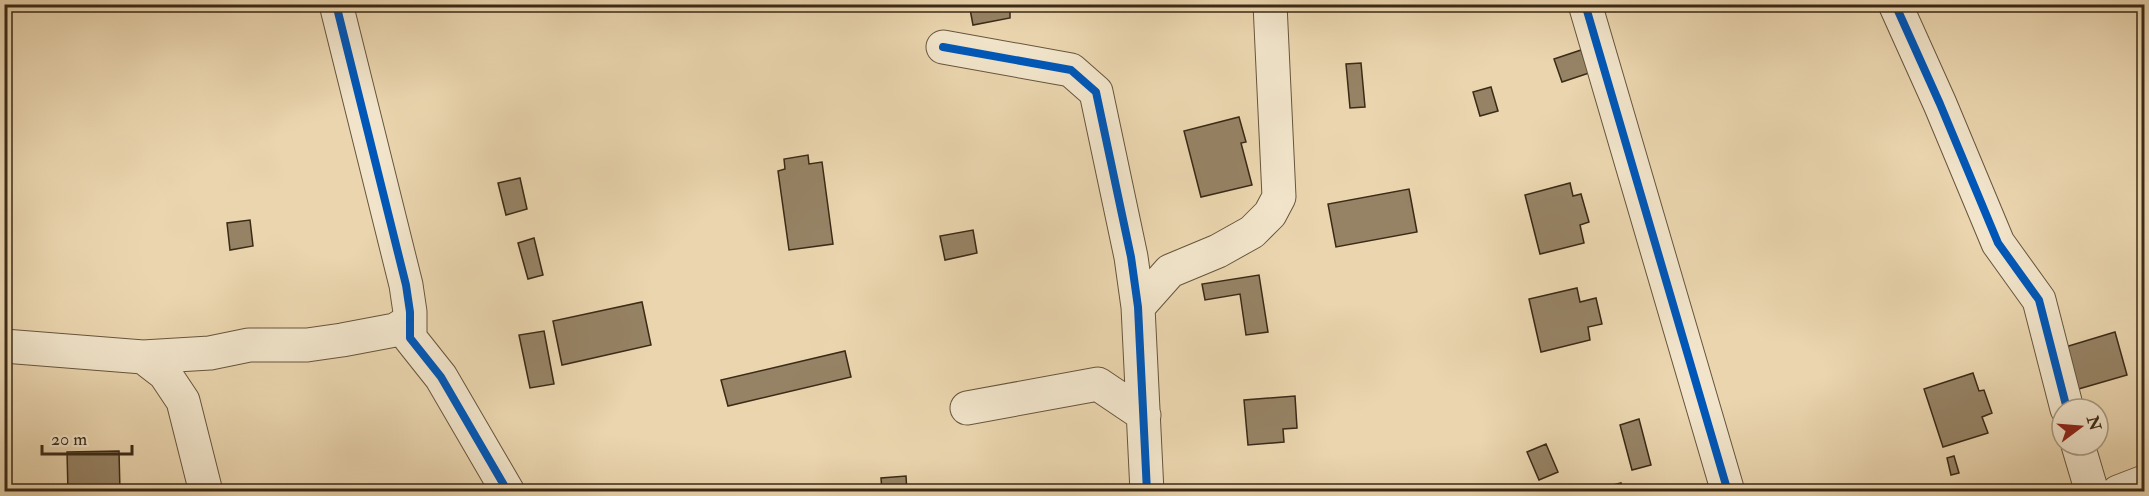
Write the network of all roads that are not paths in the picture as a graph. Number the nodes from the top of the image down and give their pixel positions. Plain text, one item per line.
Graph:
1 (336, 4) edge
2 (1270, 4) edge
3 (1585, 4) edge
4 (1895, 4) edge
5 (943, 47) dead end
6 (1131, 257) junction
7 (1170, 271) junction
8 (1138, 307) junction
9 (405, 329) junction
10 (4, 346) edge
11 (210, 353) junction
12 (143, 357) junction
13 (1141, 364) junction
14 (1098, 384) junction
15 (2064, 397) edge
16 (183, 401) junction
17 (967, 408) dead end
18 (1144, 415) junction
19 (2082, 457) edge
20 (2145, 482) edge
21 (206, 492) edge
22 (508, 492) edge
23 (1147, 492) edge
24 (1728, 492) edge
25 (2092, 492) edge
26 (2118, 492) edge

1 - 9 street
2 - 7 street
3 - 24 street
4 - 15 street
5 - 6 street
6 - 7 street
6 - 8 street
7 - 8 street
8 - 13 street
9 - 11 street
9 - 22 street
10 - 12 street
11 - 12 street
11 - 16 street
12 - 16 street
13 - 14 street
13 - 18 street
14 - 17 street
14 - 18 street
16 - 21 street
18 - 23 street
19 - 25 street
20 - 26 street

